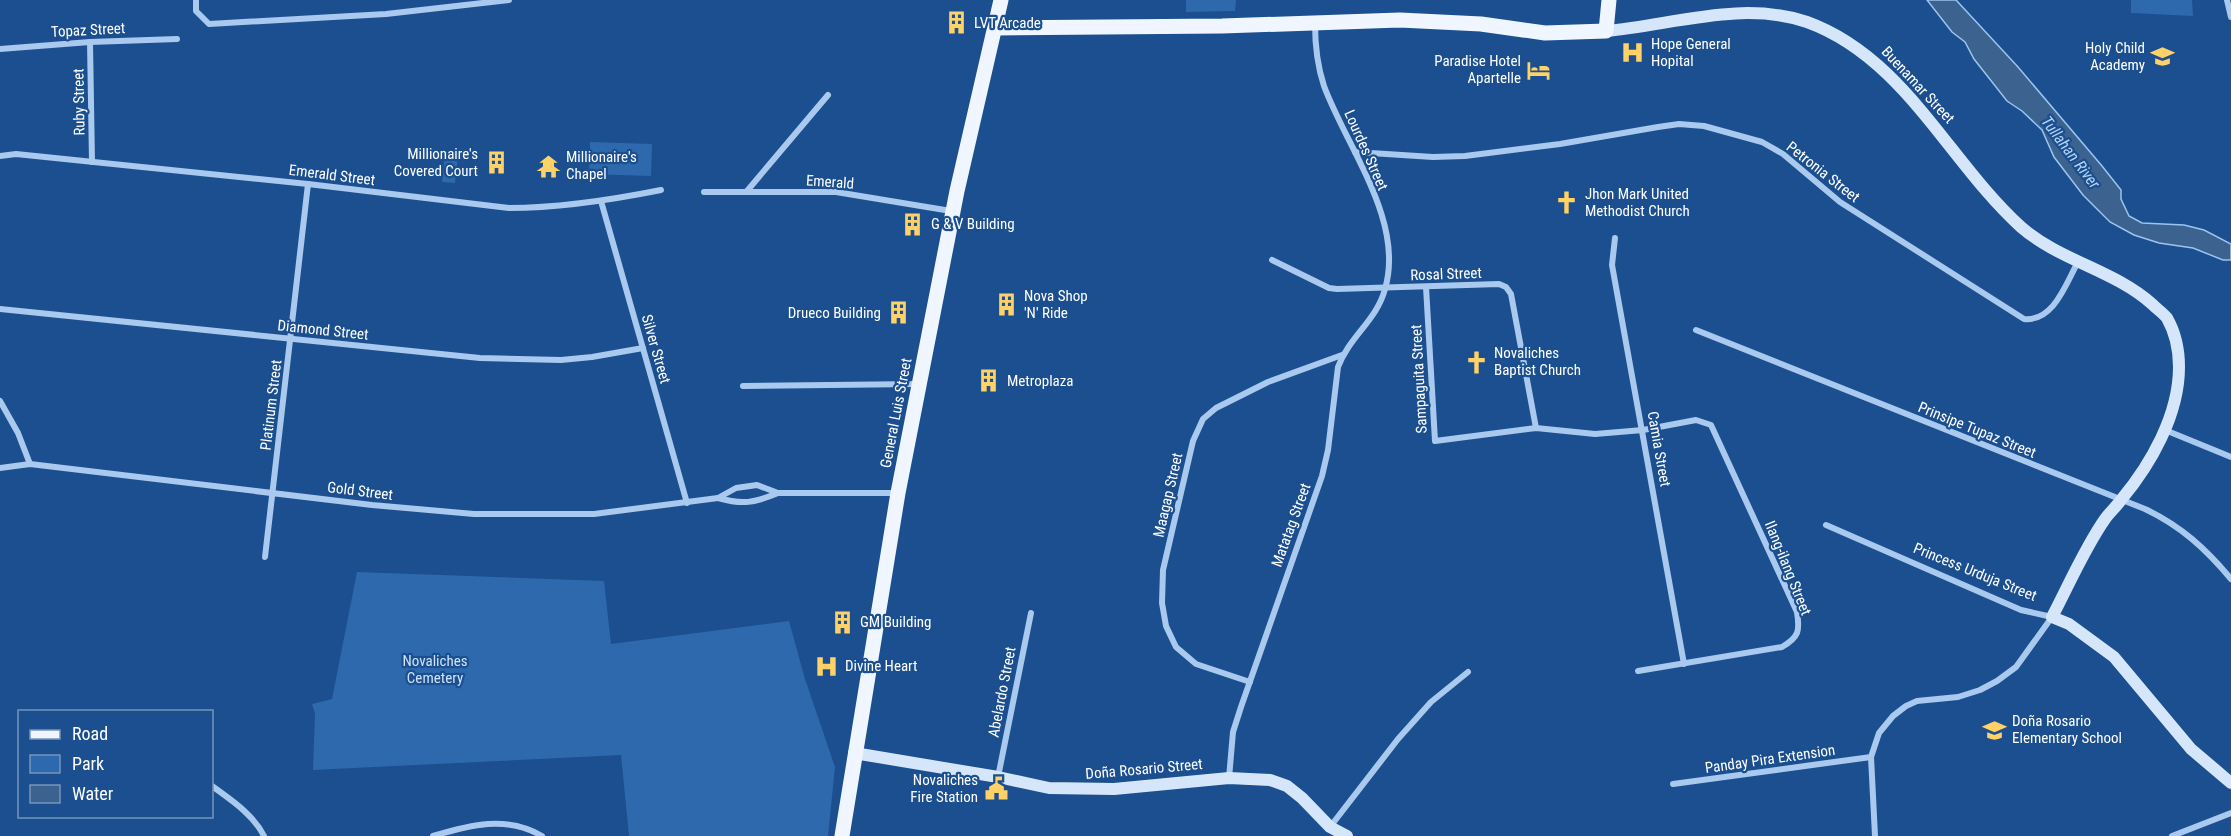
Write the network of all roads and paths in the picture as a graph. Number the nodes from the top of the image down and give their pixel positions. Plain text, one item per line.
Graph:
1 (196, 0) edge
2 (509, 0) edge
3 (1001, 0) edge
4 (1609, 0) edge
5 (2227, 0) edge
6 (2231, 17) edge
7 (1315, 23) junction
8 (995, 28) junction
9 (1606, 31) junction
10 (177, 39) dead end
11 (90, 42) junction
12 (0, 49) edge
13 (828, 95) dead end
14 (1355, 152) junction
15 (0, 156) edge
16 (92, 162) junction
17 (308, 184) junction
18 (661, 190) dead end
19 (747, 191) junction
20 (704, 192) dead end
21 (601, 201) junction
22 (953, 211) junction
23 (1615, 238) dead end
24 (1272, 260) dead end
25 (2078, 262) junction
26 (1426, 287) junction
27 (1386, 288) junction
28 (0, 309) edge
29 (1696, 330) dead end
30 (291, 339) junction
31 (643, 348) junction
32 (1342, 355) junction
33 (920, 384) junction
34 (743, 386) dead end
35 (0, 401) edge
36 (1536, 428) junction
37 (1643, 430) junction
38 (2164, 430) junction
39 (2231, 457) edge
40 (30, 464) junction
41 (0, 468) edge
42 (273, 493) junction
43 (778, 493) junction
44 (898, 493) junction
45 (718, 498) junction
46 (2121, 500) junction
47 (687, 503) junction
48 (1826, 525) dead end
49 (265, 557) dead end
50 (2231, 579) edge
51 (1031, 613) dead end
52 (2052, 618) junction
53 (1684, 664) junction
54 (1638, 671) dead end
55 (1468, 672) dead end
56 (1250, 682) junction
57 (855, 753) junction
58 (1870, 758) junction
59 (998, 777) junction
60 (1229, 778) junction
61 (2231, 783) edge
62 (1673, 784) dead end
63 (213, 787) edge
64 (2231, 813) edge
65 (1330, 826) junction
66 (264, 836) edge
67 (433, 836) edge
68 (542, 836) edge
69 (842, 836) edge
70 (1347, 836) edge
71 (1875, 836) edge
72 (2172, 836) edge

1 - 2 street
3 - 8 main road, General Luis Street
4 - 9 main road
5 - 6 street
7 - 8 main road, Buenamar Street
7 - 9 main road, Buenamar Street
7 - 14 street, Lourdes Street
8 - 22 main road, General Luis Street
9 - 25 street, Buenamar Street
10 - 11 street, Topaz Street
11 - 12 street, Topaz Street
11 - 16 street, Ruby Street
13 - 19 street
14 - 25 street, Petronia Street
14 - 27 street, Lourdes Street
15 - 16 street, Emerald Street
16 - 17 street, Emerald Street
17 - 21 street, Emerald Street
17 - 30 street, Platinum Street
18 - 21 street, Emerald Street
19 - 20 street, Emerald
19 - 22 street, Emerald
21 - 31 street, Silver Street
22 - 33 main road, General Luis Street
23 - 37 street, Camia Street
24 - 27 street, Rosal Street
25 - 38 street, Buenamar Street
26 - 27 street, Rosal Street
26 - 36 street, Rosal Street
26 - 36 street, Sampaguita Street
27 - 32 street, Matatag Street
28 - 30 street, Diamond Street
29 - 46 street, Prinsipe Tupaz Street
30 - 31 street, Diamond Street
30 - 42 street, Platinum Street
31 - 47 street, Silver Street
32 - 56 street, Matatag Street
32 - 56 street, Maagap Street
33 - 34 street
33 - 44 main road, General Luis Street
35 - 40 street
36 - 37 street
37 - 53 street, Camia Street
37 - 53 street, Ilang-ilang Street
38 - 39 street
38 - 46 street, Buenamar Street
40 - 41 street, Gold Street
40 - 42 street, Gold Street
42 - 47 street, Gold Street
42 - 49 street, Platinum Street
43 - 44 street, Gold Street
43 - 45 street, Gold Street
43 - 45 street, Gold Street
44 - 57 main road, General Luis Street
45 - 47 street, Gold Street
46 - 50 street, Prinsipe Tupaz Street
46 - 52 street, Buenamar Street
48 - 52 street, Princess Urduja Street
51 - 59 street, Abelardo Street
52 - 58 street
52 - 61 street, Princess Urduja Street
53 - 54 street, Ilang-ilang Street
55 - 65 street
56 - 60 street, Matatag Street
57 - 59 street, Doña Rosario Street
57 - 69 main road, General Luis Street
58 - 62 street, Panday Pira Extension
58 - 71 street
59 - 60 street, Doña Rosario Street
60 - 65 street, Doña Rosario Street
63 - 66 street
64 - 72 street
65 - 70 street, Doña Rosario Street
67 - 68 street

